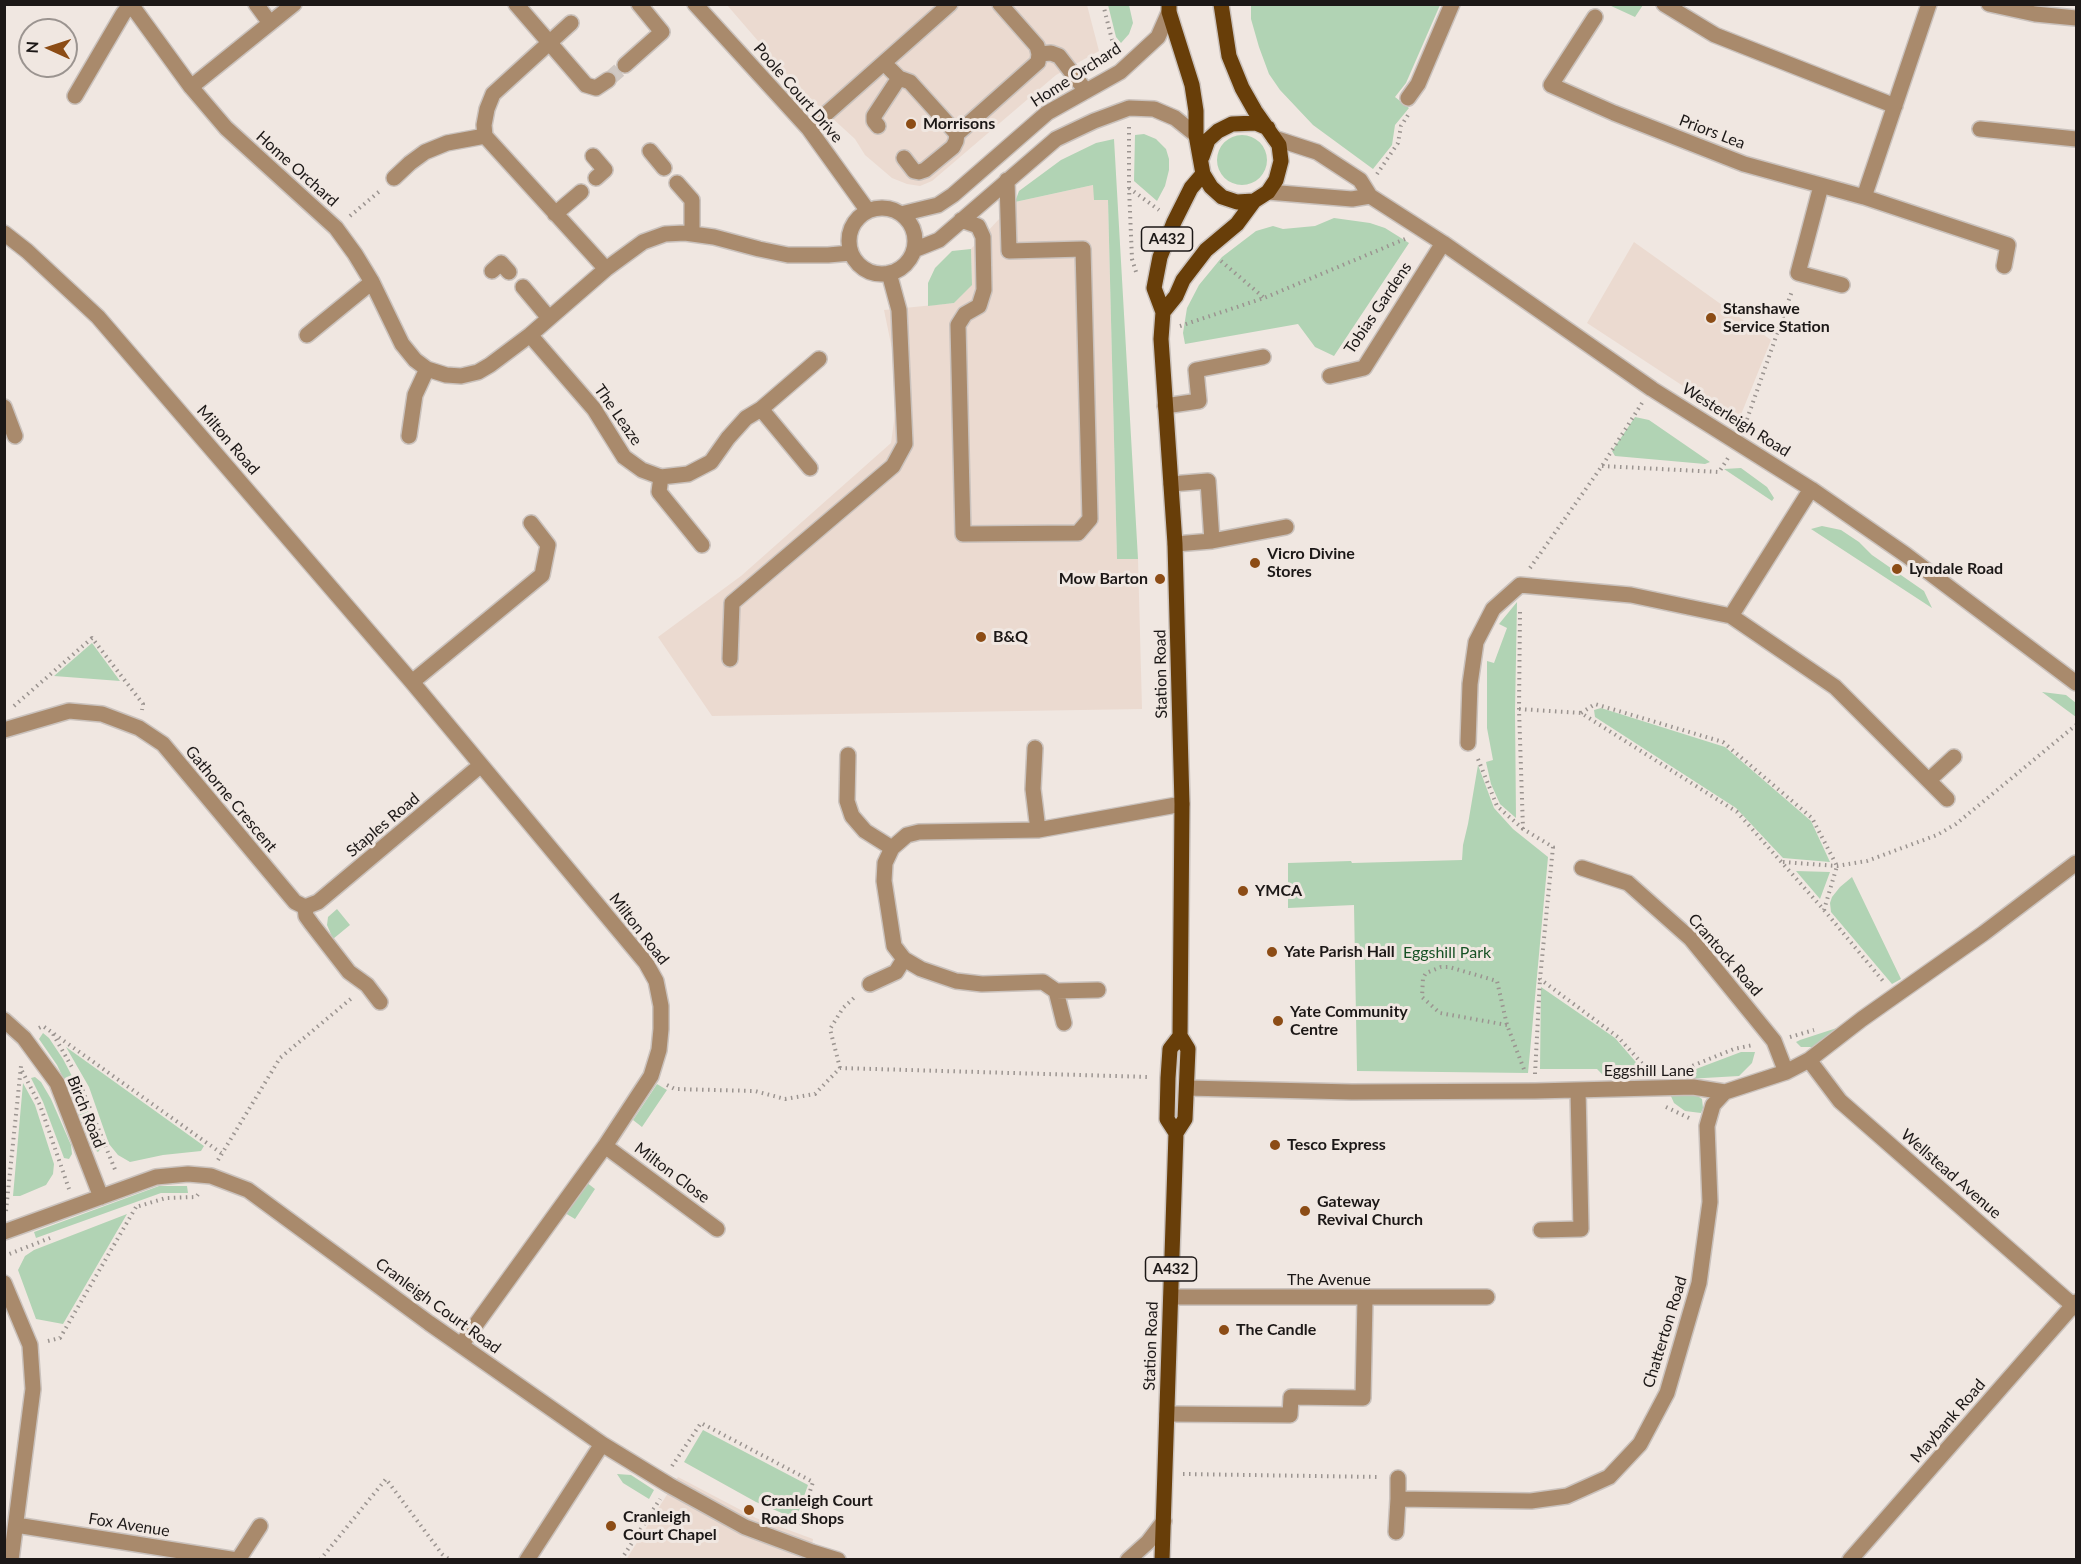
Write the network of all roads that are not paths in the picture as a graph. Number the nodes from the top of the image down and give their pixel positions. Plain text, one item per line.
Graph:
1 (256, 4) edge
2 (294, 4) edge
3 (516, 4) edge
4 (639, 4) edge
5 (695, 4) edge
6 (950, 4) edge
7 (1000, 4) edge
8 (1221, 4) edge
9 (1452, 4) edge
10 (1664, 4) edge
11 (1929, 4) edge
12 (1989, 4) edge
13 (129, 5) edge
14 (1166, 7) edge
15 (1595, 17) dead end
16 (2076, 18) edge
17 (270, 23) junction
18 (571, 23) dead end
19 (549, 41) junction
20 (1039, 54) junction
21 (884, 63) junction
22 (625, 65) tunnel mouth
23 (899, 78) junction
24 (608, 80) tunnel mouth
25 (191, 87) junction
26 (1086, 91) junction
27 (75, 96) dead end
28 (1408, 98) road end
29 (1894, 106) junction
30 (878, 126) dead end
31 (809, 129) junction
32 (1980, 129) dead end
33 (1271, 133) junction
34 (957, 134) junction
35 (1196, 135) junction
36 (485, 136) junction
37 (2076, 139) edge
38 (650, 151) dead end
39 (593, 156) dead end
40 (903, 158) dead end
41 (1202, 166) junction
42 (664, 168) dead end
43 (394, 178) road end
44 (596, 178) dead end
45 (1007, 180) junction
46 (677, 183) dead end
47 (1821, 186) junction
48 (581, 192) dead end
49 (1268, 192) junction
50 (1370, 196) junction
51 (1864, 197) junction
52 (1254, 201) junction
53 (868, 210) junction
54 (555, 214) junction
55 (901, 214) junction
56 (961, 220) junction
57 (4, 233) edge
58 (692, 234) junction
59 (1443, 243) junction
60 (914, 250) junction
61 (851, 252) junction
62 (2004, 266) dead end
63 (606, 269) junction
64 (492, 271) dead end
65 (509, 272) dead end
66 (889, 273) junction
67 (372, 282) junction
68 (1842, 285) dead end
69 (523, 287) dead end
70 (1163, 312) junction
71 (549, 318) junction
72 (307, 335) dead end
73 (530, 335) junction
74 (1263, 357) dead end
75 (819, 360) dead end
76 (427, 369) junction
77 (1330, 376) dead end
78 (1165, 406) junction
79 (4, 407) edge
80 (761, 409) junction
81 (15, 436) dead end
82 (409, 436) dead end
83 (810, 468) dead end
84 (661, 477) junction
85 (1171, 484) junction
86 (1811, 489) junction
87 (531, 523) dead end
88 (1286, 527) dead end
89 (1212, 541) junction
90 (1175, 544) junction
91 (702, 545) dead end
92 (1731, 616) junction
93 (730, 659) dead end
94 (412, 682) junction
95 (2076, 683) edge
96 (4, 730) edge
97 (1468, 743) road end
98 (1035, 748) dead end
99 (848, 755) dead end
100 (1954, 757) dead end
101 (481, 765) junction
102 (1929, 780) junction
103 (1947, 799) dead end
104 (1182, 804) junction
105 (1038, 830) junction
106 (892, 848) junction
107 (2076, 863) edge
108 (1582, 868) dead end
109 (304, 907) junction
110 (904, 959) junction
111 (870, 984) road end
112 (1098, 990) dead end
113 (1056, 991) junction
114 (380, 1002) dead end
115 (4, 1020) edge
116 (1064, 1023) dead end
117 (1180, 1036) junction
118 (1809, 1060) junction
119 (1786, 1072) junction
120 (1187, 1088) junction
121 (1578, 1090) junction
122 (1725, 1092) junction
123 (1176, 1133) junction
124 (605, 1146) junction
125 (101, 1197) junction
126 (717, 1229) dead end
127 (1541, 1230) dead end
128 (4, 1232) edge
129 (4, 1282) edge
130 (1170, 1297) junction
131 (1488, 1298) dead end
132 (1365, 1299) junction
133 (2075, 1305) edge
134 (460, 1345) junction
135 (1167, 1414) junction
136 (602, 1444) junction
137 (1398, 1478) road end
138 (1398, 1499) junction
139 (1164, 1521) junction
140 (16, 1526) junction
141 (260, 1526) dead end
142 (1396, 1532) dead end
143 (11, 1560) edge
144 (237, 1560) edge
145 (527, 1560) edge
146 (838, 1560) edge
147 (1128, 1560) edge
148 (1162, 1560) edge
149 (1850, 1560) edge

1 - 17 street
2 - 17 street
3 - 19 street
4 - 22 street
5 - 31 street, Poole Court Drive
6 - 21 street
7 - 20 street
8 - 33 main road
9 - 28 street
10 - 29 street
11 - 29 street
12 - 16 street
13 - 25 street, Home Orchard
13 - 27 street, Home Orchard
14 - 26 street, Home Orchard
14 - 35 main road
15 - 47 street, Priors Lea
17 - 25 street
18 - 19 street
19 - 24 street
19 - 36 street
20 - 26 street
20 - 34 street
21 - 23 street
21 - 31 street
23 - 30 street
23 - 34 street
25 - 67 street, Home Orchard
26 - 55 street, Home Orchard
29 - 51 street
31 - 53 street, Poole Court Drive
32 - 37 street
33 - 41 main road, A432
33 - 49 main road
33 - 50 street, Westerleigh Road
34 - 40 street
35 - 41 main road
35 - 45 street
36 - 43 street
36 - 54 street
38 - 42 street
39 - 44 street
41 - 52 main road
41 - 70 main road, Station Road / A432
45 - 56 street
45 - 56 street
46 - 58 street
47 - 51 street, Priors Lea
47 - 68 street
48 - 54 street
49 - 50 street
49 - 52 main road, A432
50 - 59 street, Westerleigh Road
51 - 62 street, Priors Lea
52 - 70 main road, A432
53 - 55 street
53 - 61 street
54 - 63 street
55 - 60 street
56 - 60 street
57 - 94 street, Milton Road
58 - 61 street
58 - 63 street
59 - 77 street, Tobias Gardens
59 - 86 street, Westerleigh Road
60 - 66 street
61 - 66 street
63 - 71 street
64 - 65 street
66 - 93 street
67 - 72 street
67 - 76 street, Home Orchard
69 - 71 street
70 - 78 main road, Station Road / A432
71 - 73 street
73 - 76 street
73 - 84 street, The Leaze
74 - 78 street
75 - 80 street
76 - 82 street
78 - 85 main road, Station Road / A432
79 - 81 street
80 - 83 street
80 - 84 street
84 - 91 street
85 - 89 street
85 - 90 main road, Station Road / A432
86 - 92 street
86 - 95 street, Westerleigh Road
87 - 94 street
88 - 89 street
89 - 90 street
90 - 104 main road, Station Road / A432
92 - 97 street
92 - 102 street
94 - 101 street, Milton Road
96 - 109 street, Gathorne Crescent
98 - 105 street
99 - 106 street
100 - 102 street
101 - 109 street, Staples Road
101 - 124 street, Milton Road
102 - 103 street
104 - 105 street
104 - 117 main road, Station Road / A432
105 - 106 street
106 - 110 street
107 - 118 street, Eggshill Lane
108 - 119 street, Crantock Road
109 - 114 street, Gathorne Crescent
110 - 111 street
110 - 113 street
112 - 113 street
113 - 116 street
115 - 125 street, Birch Road
117 - 120 main road, Station Road / A432
117 - 123 main road, Station Road / A432
118 - 119 street, Eggshill Lane
118 - 133 street, Wellstead Avenue
119 - 122 street, Eggshill Lane
120 - 121 street, Eggshill Lane
120 - 123 main road, Station Road / A432
121 - 122 street, Eggshill Lane
121 - 127 street
122 - 138 street, Chatterton Road
123 - 130 main road, Station Road / A432
124 - 126 street, Milton Close
124 - 134 street, Milton Road
125 - 128 street, Cranleigh Court Road
125 - 134 street, Cranleigh Court Road
129 - 140 street
130 - 132 street, The Avenue
130 - 135 main road, Station Road / A432
131 - 132 street, The Avenue
132 - 135 street
133 - 149 street, Maybank Road
134 - 136 street, Cranleigh Court Road
135 - 139 main road, Station Road / A432
136 - 145 street
136 - 146 street, Cranleigh Court Road
137 - 138 street
138 - 142 street
139 - 147 street
139 - 148 main road, Station Road / A432
140 - 143 street
140 - 144 street, Fox Avenue
141 - 144 street, Fox Avenue

